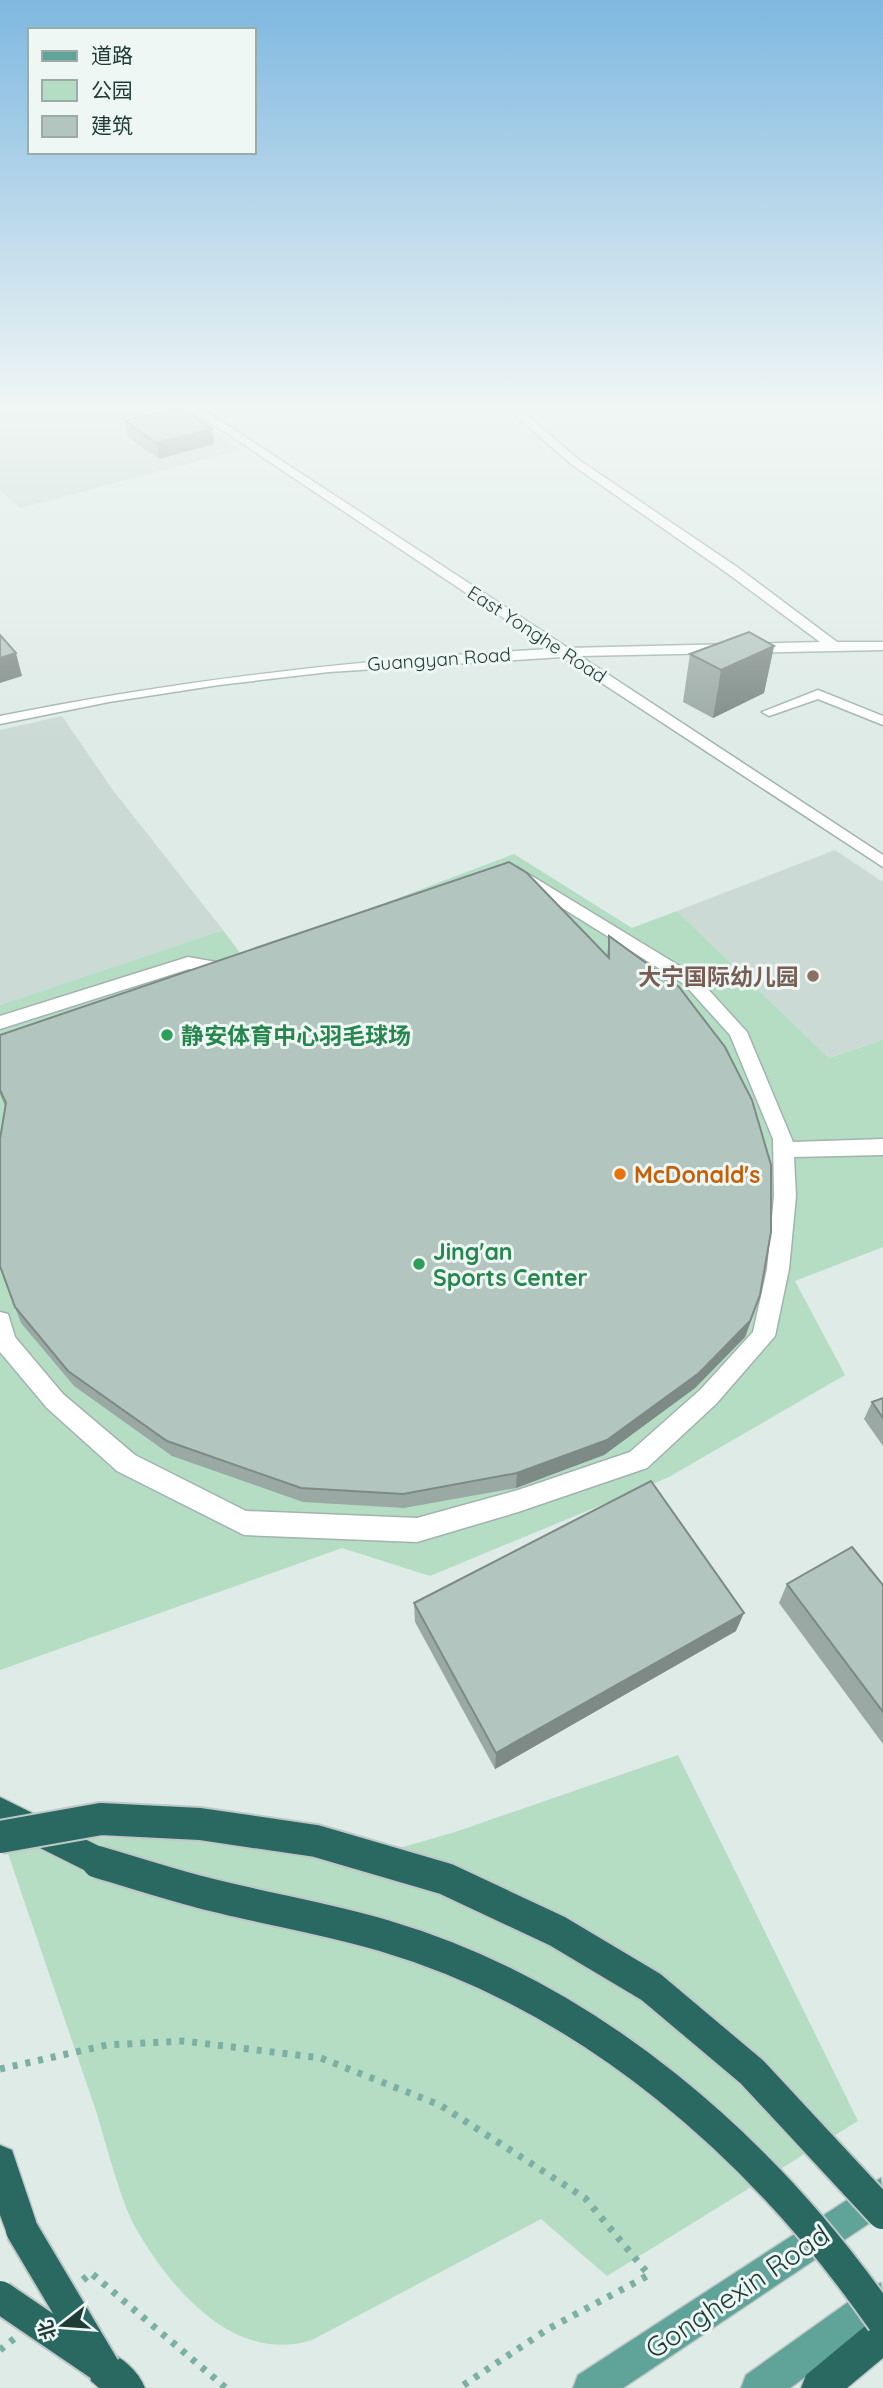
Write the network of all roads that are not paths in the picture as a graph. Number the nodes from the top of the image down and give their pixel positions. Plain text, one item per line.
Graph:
1 (360, 517) edge
2 (656, 517) edge
3 (833, 646) junction
4 (883, 646) edge
5 (562, 650) junction
6 (769, 712) dead end
7 (0, 720) edge
8 (883, 721) edge
9 (883, 862) edge
10 (495, 872) edge
11 (247, 960) edge
12 (0, 1023) edge
13 (883, 1147) edge
14 (783, 1150) junction
15 (0, 1321) edge
16 (0, 1812) edge
17 (0, 1837) edge
18 (0, 2162) edge
19 (883, 2193) edge
20 (883, 2213) edge
21 (0, 2297) edge
22 (883, 2300) edge
23 (883, 2321) edge
24 (883, 2335) edge
25 (116, 2378) edge
26 (591, 2388) edge
27 (759, 2388) edge
28 (819, 2388) edge

1 - 5 street, East Yonghe Road
2 - 3 street
3 - 4 street, Guangyan Road
3 - 5 street, Guangyan Road
5 - 7 street, Guangyan Road
5 - 9 street, East Yonghe Road
6 - 8 street
10 - 14 street
11 - 12 street
13 - 14 street
14 - 15 street
16 - 23 highway, bridge
17 - 20 highway, bridge
18 - 25 highway, bridge
19 - 26 main road, Gonghexin Road
21 - 25 highway, bridge
22 - 27 main road
24 - 28 highway

